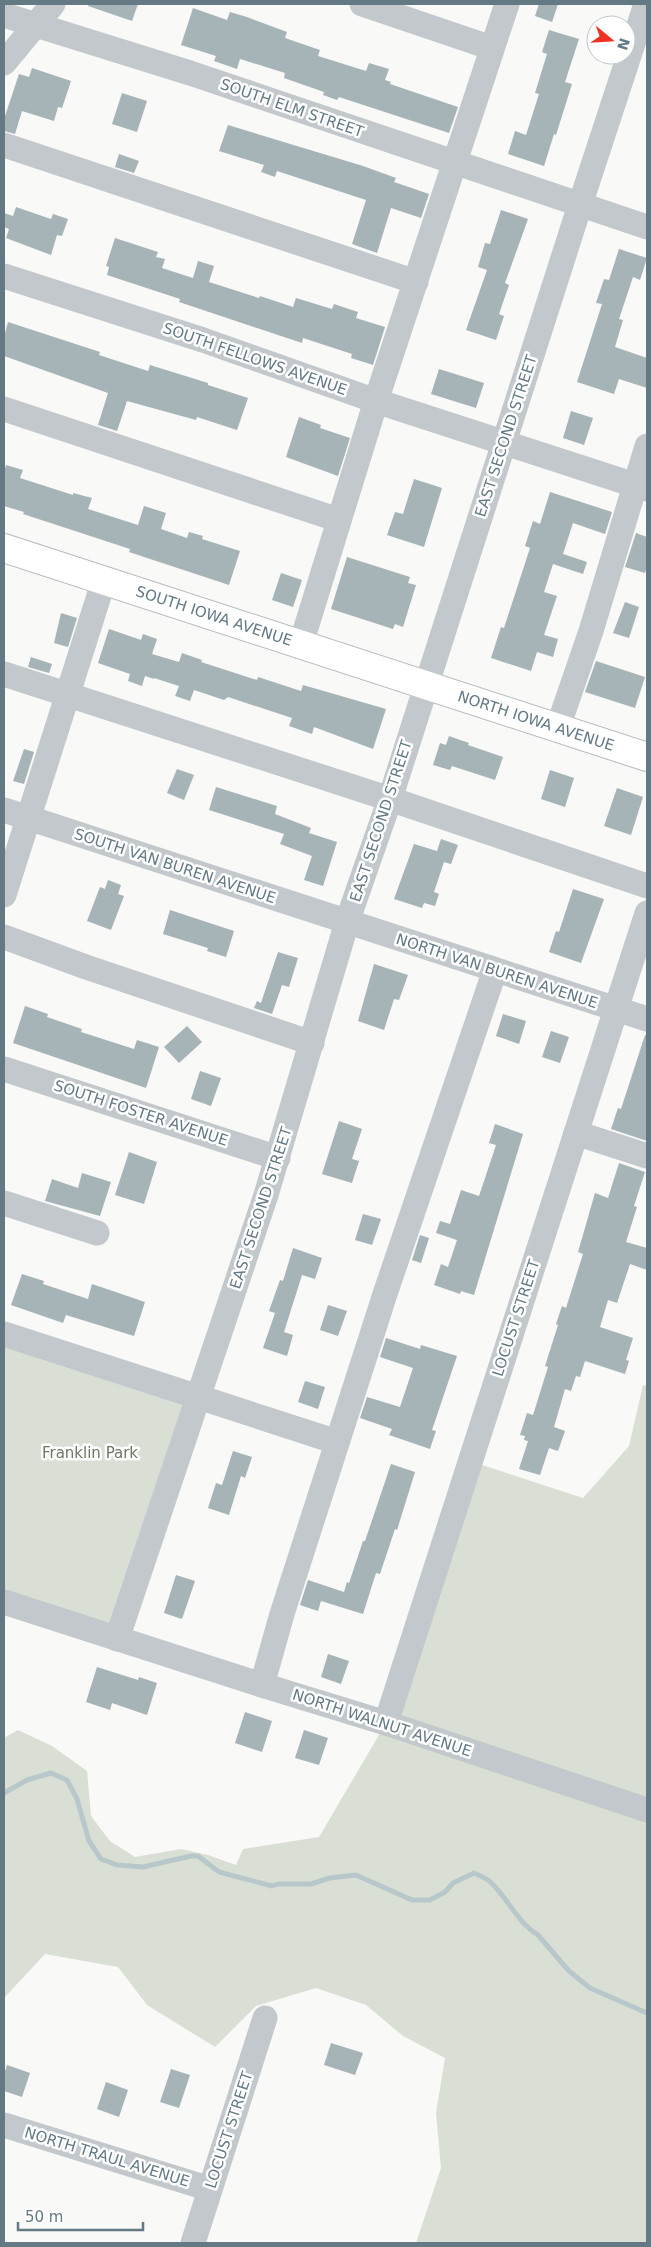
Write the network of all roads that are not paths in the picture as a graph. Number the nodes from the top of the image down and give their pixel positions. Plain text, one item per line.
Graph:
1 (53, 4) edge
2 (362, 4) edge
3 (507, 4) edge
4 (646, 4) edge
5 (4, 15) edge
6 (35, 24) junction
7 (492, 48) junction
8 (4, 63) edge
9 (4, 145) edge
10 (456, 163) junction
11 (580, 204) junction
12 (647, 227) edge
13 (4, 276) edge
14 (416, 282) junction
15 (376, 401) junction
16 (4, 409) edge
17 (505, 443) junction
18 (647, 446) edge
19 (641, 487) edge
20 (339, 520) junction
21 (4, 548) edge
22 (104, 580) junction
23 (301, 644) junction
24 (4, 674) edge
25 (425, 684) junction
26 (68, 695) junction
27 (558, 728) junction
28 (647, 757) edge
29 (390, 799) junction
30 (4, 810) edge
31 (28, 818) junction
32 (647, 886) edge
33 (4, 895) edge
34 (647, 913) edge
35 (347, 922) junction
36 (4, 937) edge
37 (495, 970) junction
38 (616, 1009) junction
39 (647, 1019) edge
40 (312, 1043) junction
41 (4, 1069) edge
42 (576, 1133) junction
43 (647, 1156) edge
44 (278, 1158) junction
45 (4, 1203) edge
46 (97, 1233) dead end
47 (4, 1334) edge
48 (199, 1398) junction
49 (337, 1442) junction
50 (4, 1602) edge
51 (117, 1639) junction
52 (262, 1685) junction
53 (386, 1723) junction
54 (647, 1810) edge
55 (265, 2018) dead end
56 (4, 2125) edge
57 (210, 2189) junction
58 (193, 2243) edge

1 - 6 street
2 - 7 street
3 - 7 street
4 - 11 street, EAST SECOND STREET
5 - 6 street, SOUTH ELM STREET
6 - 8 street
6 - 10 street, SOUTH ELM STREET
7 - 10 street
9 - 14 street
10 - 11 street, SOUTH ELM STREET
10 - 14 street
11 - 12 street, SOUTH ELM STREET
11 - 17 street, EAST SECOND STREET
13 - 15 street, SOUTH FELLOWS AVENUE
14 - 15 street
15 - 17 street, SOUTH FELLOWS AVENUE
15 - 20 street
16 - 20 street
17 - 19 street, SOUTH FELLOWS AVENUE
17 - 25 street, EAST SECOND STREET
18 - 19 street
19 - 27 street
20 - 23 street
21 - 22 main road, SOUTH IOWA AVENUE
22 - 23 main road, SOUTH IOWA AVENUE
22 - 26 street
23 - 25 main road, SOUTH IOWA AVENUE
24 - 26 street
25 - 27 main road, NORTH IOWA AVENUE
25 - 29 street, EAST SECOND STREET
26 - 29 street
26 - 31 street
27 - 28 main road, NORTH IOWA AVENUE
29 - 32 street
29 - 35 street, EAST SECOND STREET
30 - 31 street, SOUTH VAN BUREN AVENUE
31 - 33 street
31 - 35 street, SOUTH VAN BUREN AVENUE
34 - 38 street, LOCUST STREET
35 - 37 street, NORTH VAN BUREN AVENUE
35 - 40 street, EAST SECOND STREET
36 - 40 street
37 - 38 street, NORTH VAN BUREN AVENUE
37 - 49 street
38 - 39 street, NORTH VAN BUREN AVENUE
38 - 42 street, LOCUST STREET
40 - 44 street, EAST SECOND STREET
41 - 44 street, SOUTH FOSTER AVENUE
42 - 43 street
42 - 53 street, LOCUST STREET
44 - 48 street, EAST SECOND STREET
45 - 46 street
47 - 48 street
48 - 49 street
48 - 51 street, EAST SECOND STREET
49 - 52 street
50 - 51 street, NORTH WALNUT AVENUE
51 - 52 street, NORTH WALNUT AVENUE
52 - 53 street, NORTH WALNUT AVENUE
53 - 54 street, NORTH WALNUT AVENUE
55 - 57 street, LOCUST STREET
56 - 57 street, NORTH TRAUL AVENUE
57 - 58 street, LOCUST STREET

